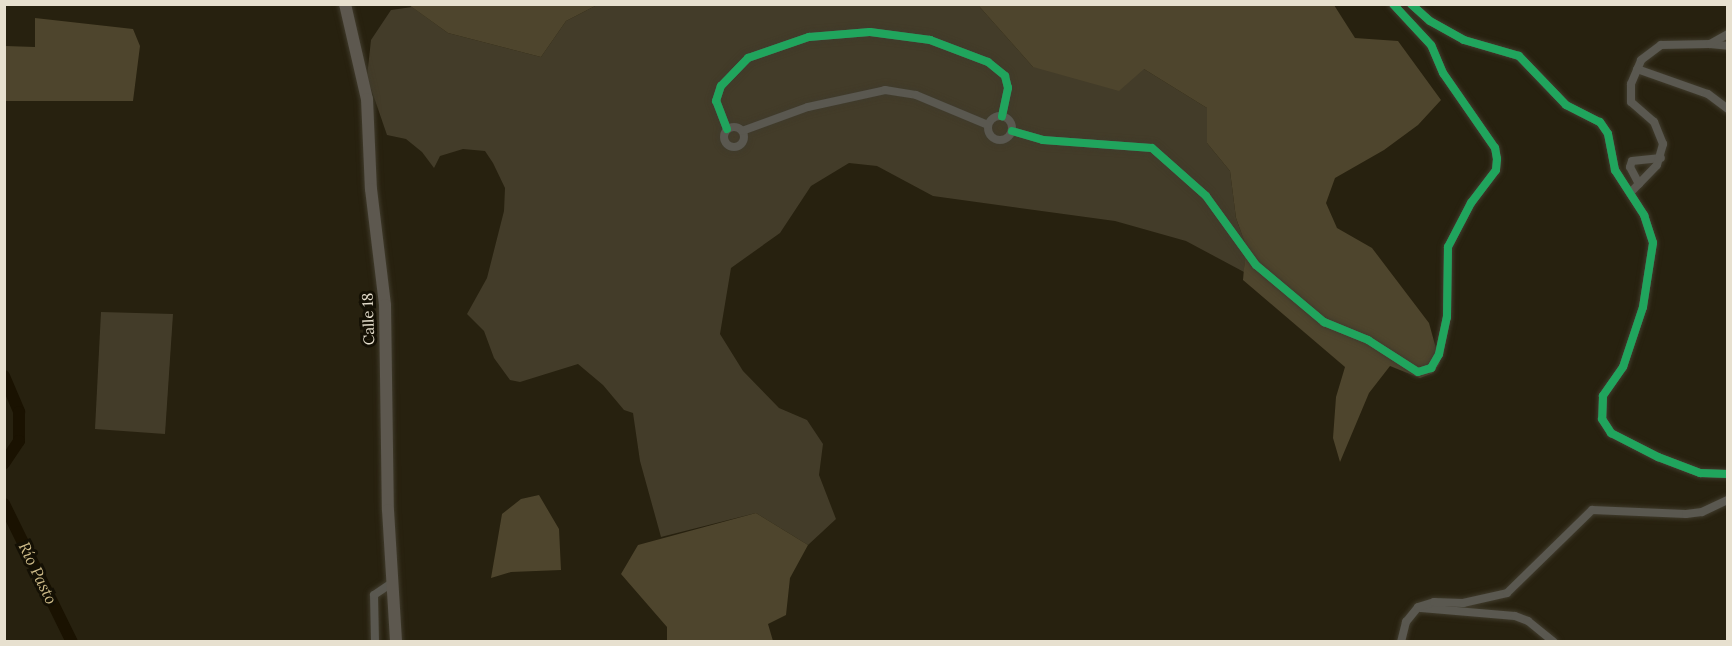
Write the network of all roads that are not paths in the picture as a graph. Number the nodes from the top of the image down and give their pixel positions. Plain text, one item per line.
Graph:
1 (345, 4) edge
2 (1393, 4) edge
3 (1411, 4) edge
4 (1728, 34) edge
5 (1710, 44) junction
6 (1728, 46) edge
7 (1637, 69) junction
8 (1728, 109) edge
9 (1002, 116) junction
10 (988, 125) junction
11 (727, 129) junction
12 (742, 131) junction
13 (1012, 131) junction
14 (1660, 158) junction
15 (1639, 184) junction
16 (1631, 192) junction
17 (1728, 474) edge
18 (1728, 500) edge
19 (393, 582) junction
20 (1418, 607) junction
21 (374, 610) junction
22 (395, 610) junction
23 (396, 639) edge
24 (375, 642) edge
25 (1401, 642) edge
26 (1554, 642) edge

1 - 19 main road, Calle 18
2 - 13 street
3 - 16 street
4 - 5 street
5 - 6 street
5 - 7 street
7 - 8 street
7 - 14 street
9 - 10 street
9 - 11 street
9 - 13 street
10 - 12 street
10 - 13 street
11 - 12 street
11 - 12 street
14 - 15 street
14 - 15 street
15 - 16 street
16 - 17 street
18 - 20 street
19 - 21 street
19 - 22 main road, Calle 18
20 - 25 street
20 - 26 street
21 - 22 street
21 - 24 street
22 - 23 main road, Calle 18

